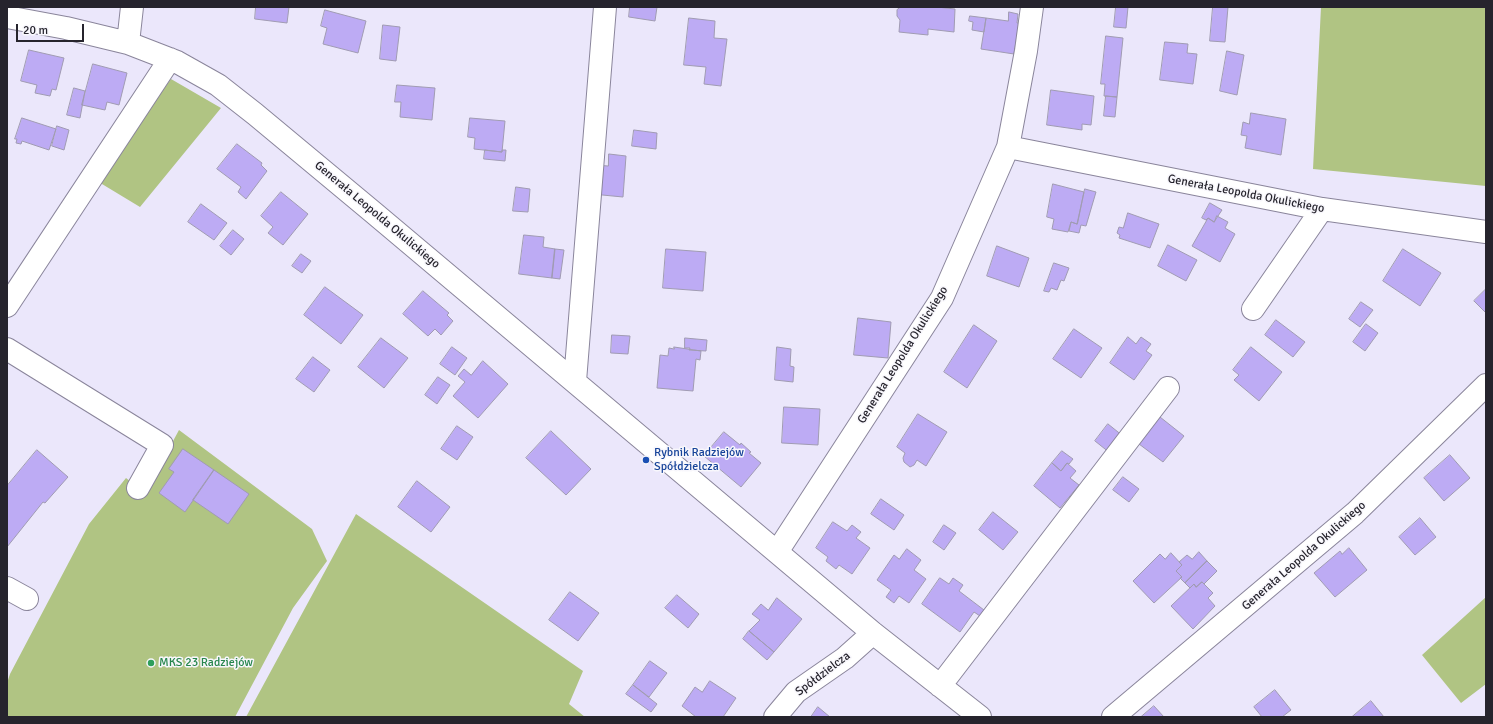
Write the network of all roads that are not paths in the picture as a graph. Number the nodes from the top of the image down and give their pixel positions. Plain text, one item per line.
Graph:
1 (132, 7) edge
2 (605, 7) edge
3 (1032, 7) edge
4 (39, 15) edge
5 (7, 17) edge
6 (128, 43) junction
7 (170, 59) junction
8 (1008, 147) junction
9 (1322, 209) junction
10 (1486, 232) edge
11 (7, 306) edge
12 (1253, 309) dead end
13 (7, 349) edge
14 (575, 381) junction
15 (1486, 385) edge
16 (1168, 388) dead end
17 (138, 488) dead end
18 (778, 552) junction
19 (7, 588) edge
20 (28, 599) dead end
21 (873, 633) junction
22 (940, 686) junction
23 (970, 714) edge
24 (775, 717) edge
25 (1113, 717) edge

1 - 6 street
2 - 14 street
3 - 8 street, Generała Leopolda Okulickiego
4 - 5 street, Generała Leopolda Okulickiego
4 - 6 street, Generała Leopolda Okulickiego
6 - 7 street, Generała Leopolda Okulickiego
7 - 11 street
7 - 14 street, Generała Leopolda Okulickiego
8 - 9 street, Generała Leopolda Okulickiego
8 - 18 street, Generała Leopolda Okulickiego
9 - 10 street, Generała Leopolda Okulickiego
9 - 12 street
13 - 17 street
14 - 18 street, Generała Leopolda Okulickiego
15 - 25 street, Generała Leopolda Okulickiego
16 - 22 street
18 - 21 street, Generała Leopolda Okulickiego
19 - 20 street
21 - 22 street, Generała Leopolda Okulickiego
21 - 24 street, Spółdzielcza
22 - 23 street, Generała Leopolda Okulickiego

